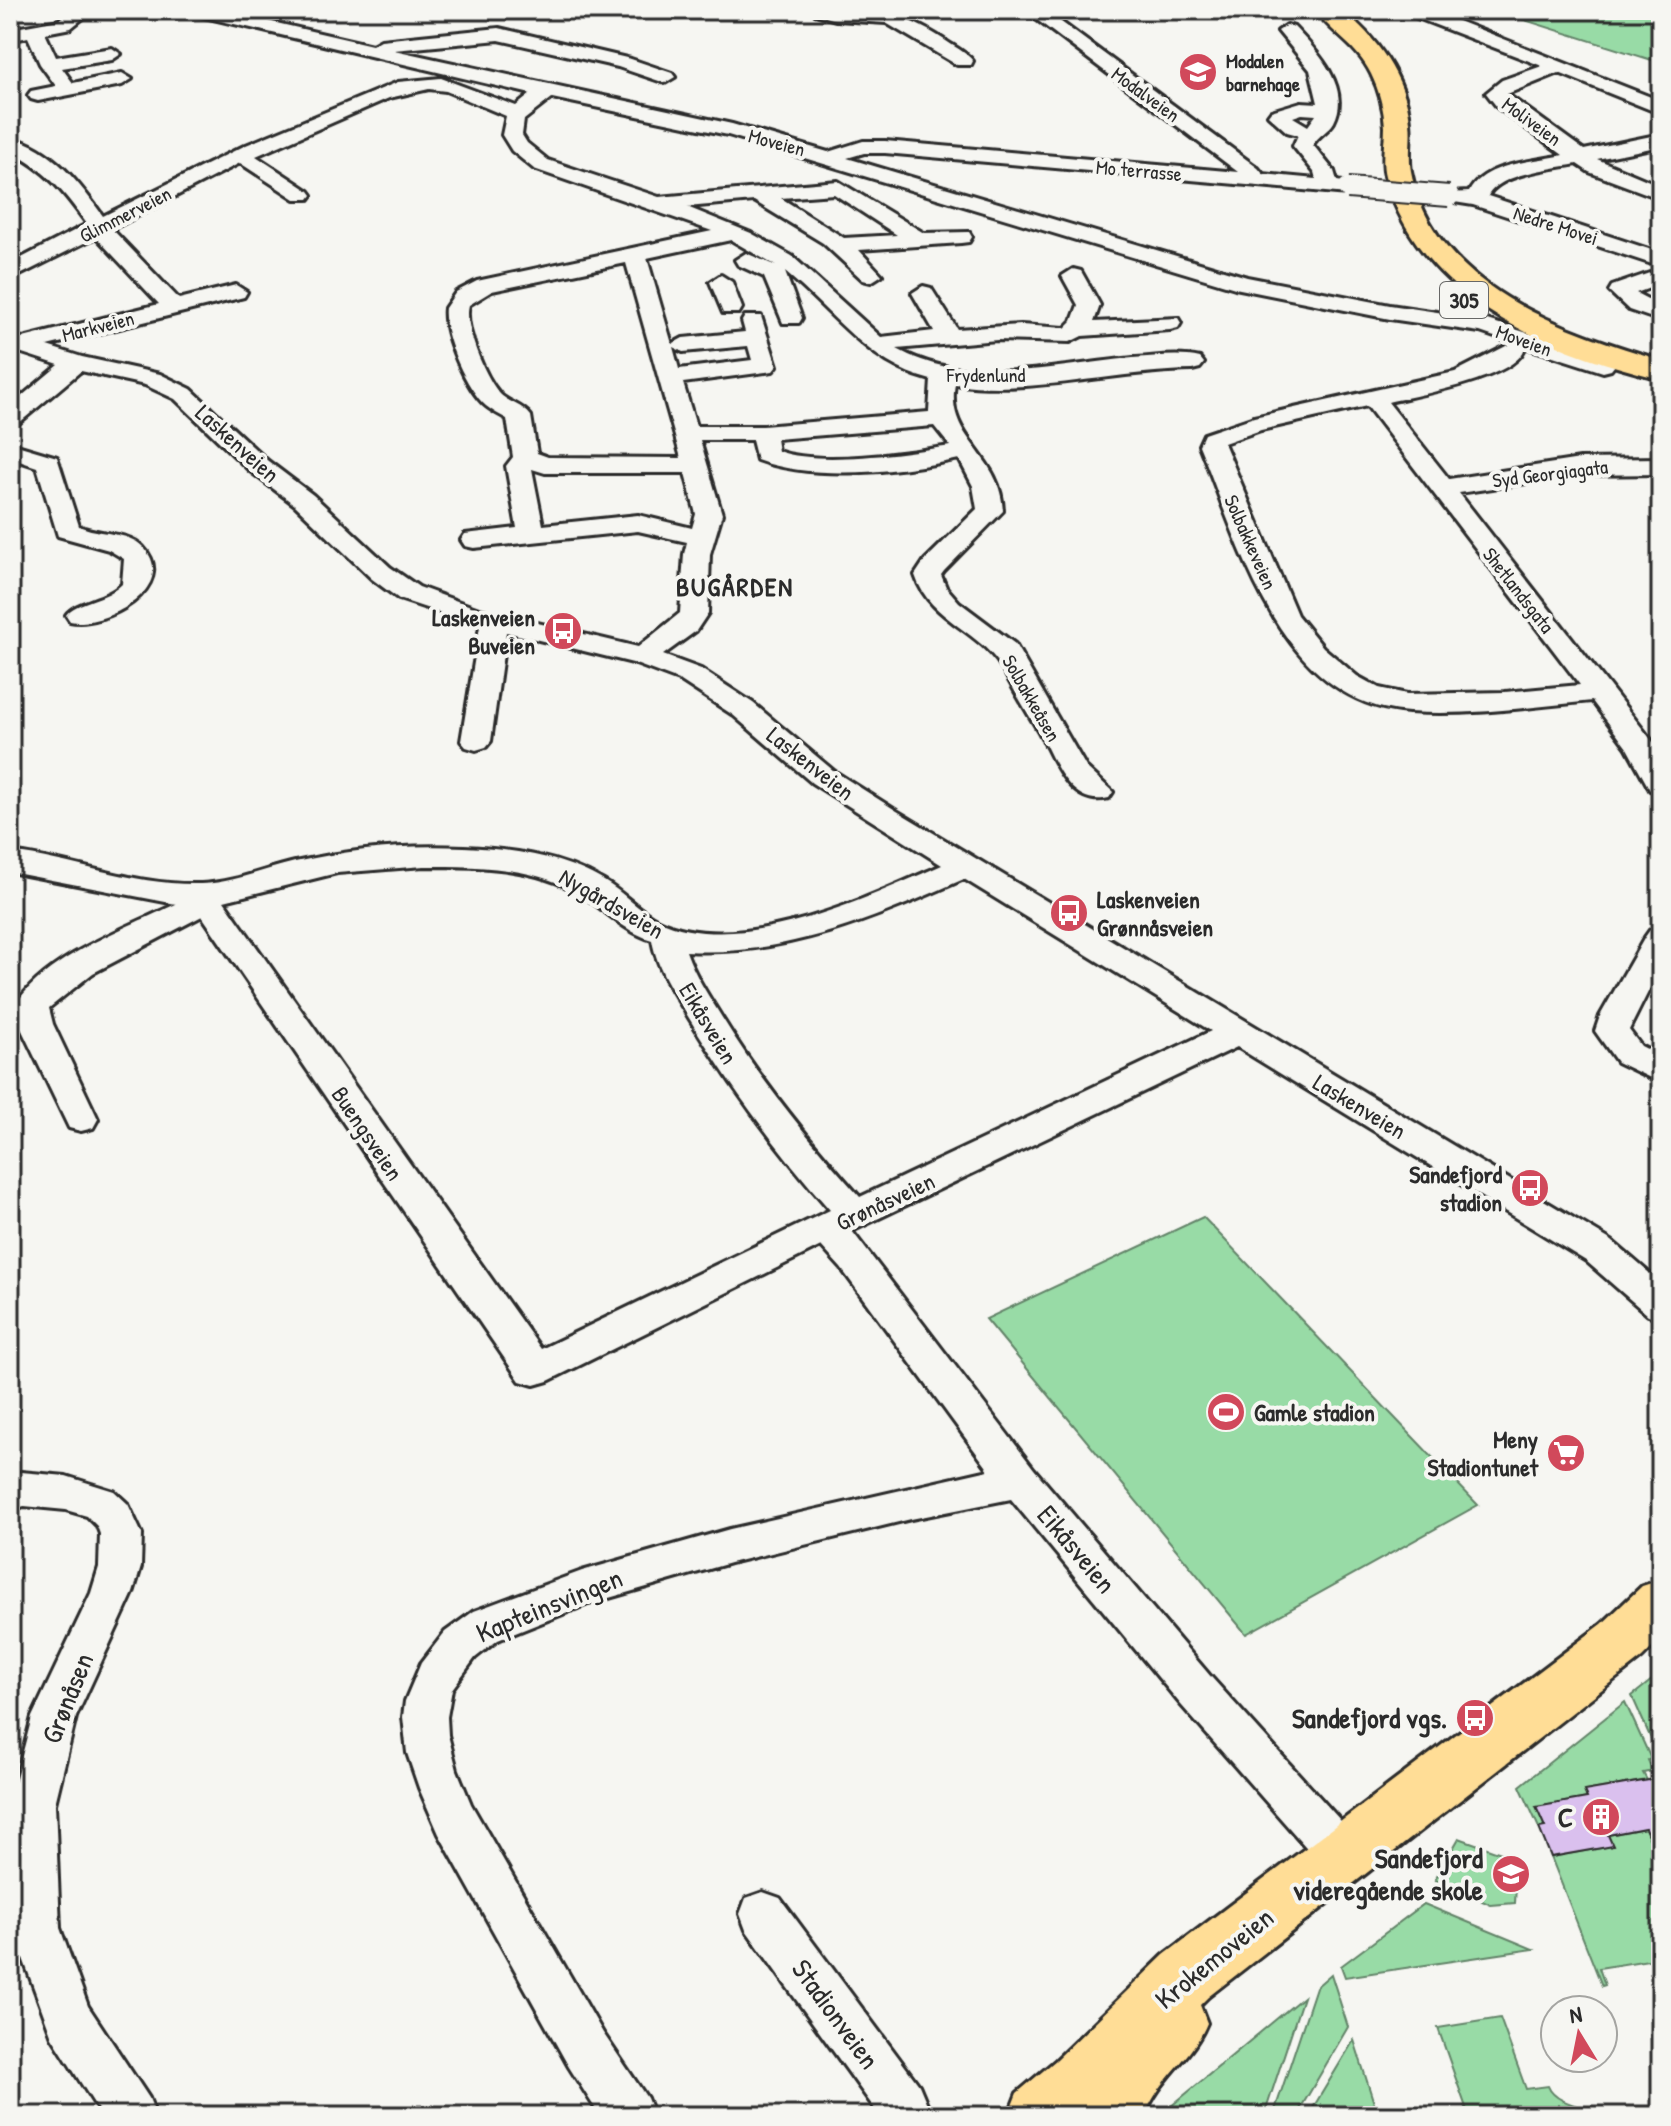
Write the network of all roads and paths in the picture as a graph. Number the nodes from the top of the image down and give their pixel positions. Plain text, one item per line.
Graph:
1 (84, 10) edge
2 (196, 10) edge
3 (821, 10) edge
4 (1033, 10) edge
5 (1327, 10) edge
6 (1413, 10) edge
7 (35, 31) junction
8 (1287, 31) dead end
9 (10, 35) edge
10 (267, 40) dead end
11 (366, 50) junction
12 (112, 54) dead end
13 (964, 61) dead end
14 (49, 64) junction
15 (1560, 66) junction
16 (665, 77) dead end
17 (122, 79) dead end
18 (418, 84) junction
19 (68, 89) junction
20 (549, 92) junction
21 (38, 95) dead end
22 (1661, 108) edge
23 (1328, 110) junction
24 (519, 112) junction
25 (1312, 133) junction
26 (1661, 140) edge
27 (10, 143) edge
28 (241, 155) junction
29 (831, 157) junction
30 (1580, 157) junction
31 (1398, 173) junction
32 (1256, 180) junction
33 (1338, 187) junction
34 (755, 193) junction
35 (1661, 193) edge
36 (302, 195) dead end
37 (1449, 196) joint
38 (1476, 199) junction
39 (657, 205) junction
40 (99, 227) junction
41 (730, 234) junction
42 (961, 237) dead end
43 (920, 240) junction
44 (843, 245) junction
45 (635, 255) junction
46 (746, 260) dead end
47 (1661, 260) edge
48 (10, 273) edge
49 (871, 275) dead end
50 (1073, 276) dead end
51 (1661, 276) edge
52 (721, 282) dead end
53 (236, 292) dead end
54 (923, 293) dead end
55 (1469, 303) junction
56 (1349, 304) junction
57 (174, 308) junction
58 (731, 308) dead end
59 (1513, 314) junction
60 (1661, 314) edge
61 (791, 318) dead end
62 (1170, 323) dead end
63 (1076, 330) junction
64 (952, 337) junction
65 (16, 343) edge
66 (683, 345) dead end
67 (874, 345) junction
68 (1515, 349) dead end
69 (76, 363) junction
70 (1192, 363) dead end
71 (1603, 365) junction
72 (1661, 370) edge
73 (944, 376) junction
74 (672, 377) junction
75 (1661, 381) edge
76 (1373, 398) junction
77 (10, 418) edge
78 (942, 418) junction
79 (687, 433) junction
80 (763, 433) junction
81 (10, 450) edge
82 (966, 450) junction
83 (525, 457) junction
84 (695, 466) junction
85 (1661, 466) edge
86 (1440, 488) junction
87 (531, 533) junction
88 (703, 538) junction
89 (474, 540) dead end
90 (80, 615) dead end
91 (494, 622) junction
92 (643, 657) junction
93 (1597, 692) junction
94 (476, 741) dead end
95 (1661, 784) edge
96 (1098, 792) dead end
97 (10, 862) edge
98 (965, 867) junction
99 (203, 894) junction
100 (667, 937) junction
101 (1661, 937) edge
102 (1237, 1032) junction
103 (1661, 1071) edge
104 (81, 1119) dead end
105 (841, 1222) junction
106 (1599, 1251) junction
107 (1661, 1278) edge
108 (1661, 1305) edge
109 (534, 1370) joint
110 (1020, 1481) junction
111 (10, 1494) edge
112 (1661, 1603) edge
113 (1661, 1640) edge
114 (1343, 1856) junction
115 (763, 1914) dead end
116 (131, 2116) edge
117 (629, 2116) edge
118 (907, 2116) edge
119 (1040, 2116) edge
120 (1113, 2116) edge

1 - 7 street
2 - 11 street, Moveien
3 - 13 street
4 - 32 street, Modalveien
5 - 31 main road, 305
6 - 15 street
7 - 9 street
7 - 14 street
8 - 23 street
10 - 18 street, Glimmerveien
11 - 16 street
11 - 20 street, Moveien
12 - 14 street
14 - 19 street
15 - 22 street
15 - 30 street, Moliveien
17 - 19 street
18 - 24 street, Glimmerveien
18 - 28 street, Glimmerveien
19 - 21 street
20 - 24 street
20 - 29 street, Moveien
23 - 25 street
23 - 25 street
24 - 39 street, Frydenlund
25 - 33 street
26 - 30 street
27 - 40 street, Markveien
28 - 36 street
28 - 40 street, Glimmerveien
29 - 32 street, Mo terrasse
29 - 56 street, Moveien
30 - 35 street
30 - 38 street, Moliveien
31 - 55 main road, 305
31 - 59 main road, 305
32 - 33 street, Mo terrasse
33 - 37 street, Mo terrasse, bridge
34 - 39 street
34 - 43 street
34 - 44 street
37 - 38 street, Nedre Movei
38 - 47 street, Nedre Movei
39 - 41 street, Frydenlund
40 - 48 street, Glimmerveien
40 - 57 street, Markveien
41 - 45 street
41 - 67 street, Frydenlund
42 - 43 street
43 - 44 street
44 - 49 street
45 - 74 street
45 - 83 street
46 - 61 street
50 - 63 street
51 - 60 street
52 - 58 street
53 - 57 street, Markveien
54 - 64 street
55 - 56 street, Moveien
55 - 59 street, Moveien
55 - 71 main road, 305
56 - 71 street, Moveien
57 - 65 street, Markveien
59 - 72 main road, 305
62 - 63 street
63 - 64 street
64 - 67 street
65 - 69 street, Laskenveien
66 - 74 street
67 - 73 street, Frydenlund
68 - 76 street, Solbakkeveien
69 - 77 street
69 - 91 street, Laskenveien
70 - 73 street, Frydenlund
71 - 75 main road, 305
73 - 78 street
74 - 79 street
76 - 86 street, Shetlandsgata
76 - 93 street, Solbakkeveien
78 - 80 street
78 - 82 street, Solbakkeåsen
79 - 80 street
79 - 84 street
80 - 82 street
81 - 90 street
82 - 96 street, Solbakkeåsen
83 - 84 street
83 - 87 street
84 - 88 street
85 - 86 street, Syd Georgiagata
86 - 93 street, Shetlandsgata
87 - 88 street
87 - 89 street
88 - 92 street
91 - 92 street, Laskenveien
91 - 94 street
92 - 98 street, Laskenveien
93 - 95 street, Shetlandsgata
97 - 99 street, Nygårdsveien
98 - 100 street, Nygårdsveien
98 - 102 street, Laskenveien
99 - 100 street, Nygårdsveien
99 - 104 street, Nygårdsveien
99 - 109 street, Buengsveien
100 - 105 street, Eikåsveien
101 - 103 street
102 - 105 street, Grønåsveien
102 - 106 street, Laskenveien
105 - 109 street, Grønåsveien
105 - 110 street, Eikåsveien
106 - 107 street, Laskenveien
106 - 108 street, Laskenveien
110 - 114 street, Eikåsveien
110 - 117 street, Kapteinsvingen
111 - 116 street, Grønåsen
112 - 114 main road, Krokemoveien
113 - 120 main road, Krokemoveien
114 - 119 main road, Krokemoveien
115 - 118 street, Stadionveien

